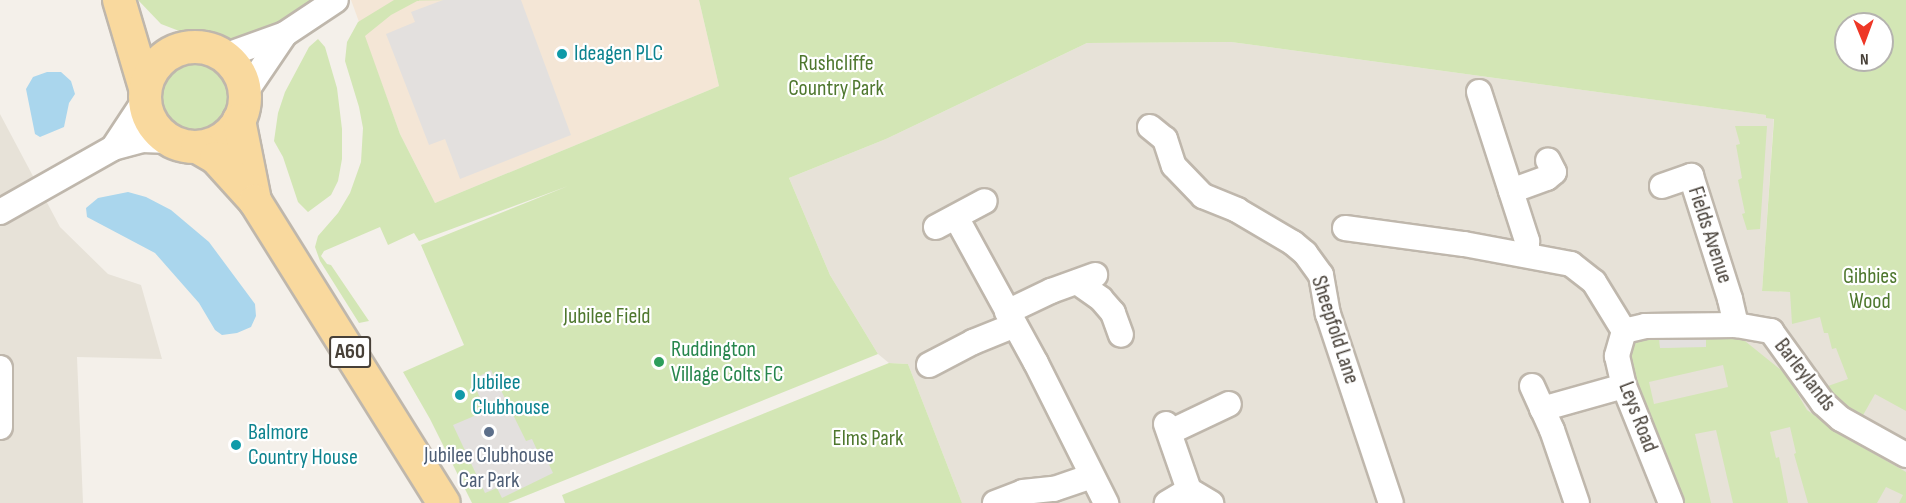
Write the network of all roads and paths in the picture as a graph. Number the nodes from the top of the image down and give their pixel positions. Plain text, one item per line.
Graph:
1 (119, 0) edge
2 (329, 2) edge
3 (285, 34) junction
4 (179, 49) junction
5 (224, 56) junction
6 (1479, 92) dead end
7 (145, 94) junction
8 (242, 107) junction
9 (1149, 127) dead end
10 (184, 144) junction
11 (113, 148) junction
12 (1548, 160) dead end
13 (1662, 186) dead end
14 (1511, 191) junction
15 (255, 201) junction
16 (985, 201) dead end
17 (0, 212) edge
18 (1345, 228) dead end
19 (1527, 255) junction
20 (1011, 319) junction
21 (1736, 325) junction
22 (1624, 331) junction
23 (1121, 335) dead end
24 (929, 365) dead end
25 (0, 368) edge
26 (1532, 386) dead end
27 (1624, 386) junction
28 (1229, 404) dead end
29 (1542, 409) junction
30 (0, 427) edge
31 (1906, 455) edge
32 (1091, 476) junction
33 (1189, 490) junction
34 (444, 503) edge
35 (995, 503) edge
36 (1106, 503) edge
37 (1167, 503) edge
38 (1211, 503) edge
39 (1391, 503) edge
40 (1576, 503) edge
41 (1671, 503) edge

1 - 4 main road, A60
1 - 7 main road, A60
2 - 3 street
3 - 5 street
3 - 8 street
4 - 5 main road, A60
4 - 7 main road
5 - 8 main road, A60
6 - 14 street
7 - 10 main road, A60
7 - 11 street
8 - 10 main road
8 - 15 main road, A60
9 - 39 street, Sheepfold Lane
10 - 11 street
10 - 15 main road, A60
11 - 17 street
12 - 14 street
13 - 21 street, Fields Avenue
14 - 19 street
15 - 34 main road, A60
16 - 20 street
18 - 19 street
19 - 22 street
20 - 23 street
20 - 24 street
20 - 32 street
21 - 22 street, Barleylands
21 - 31 street, Barleylands
22 - 27 street, Leys Road
25 - 30 street
26 - 29 street
27 - 29 street
27 - 41 street, Leys Road
28 - 33 street
29 - 40 street
32 - 35 street
32 - 36 street
33 - 37 street
33 - 38 street

